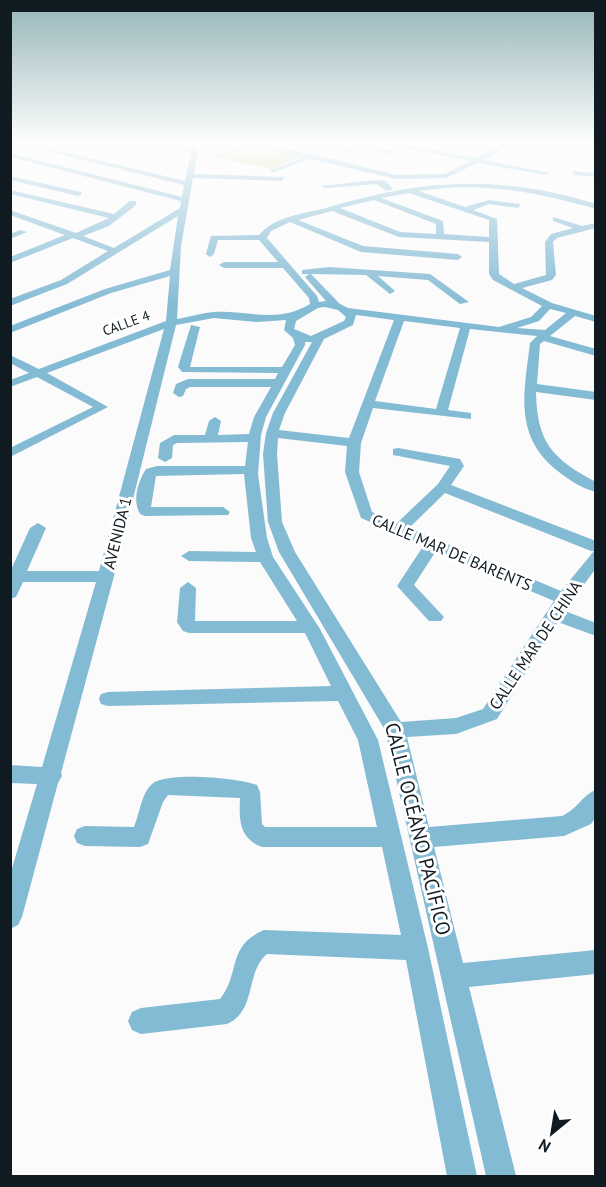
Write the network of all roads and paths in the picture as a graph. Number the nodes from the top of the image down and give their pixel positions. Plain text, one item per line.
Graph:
1 (31, 197) edge
2 (71, 197) edge
3 (161, 197) edge
4 (185, 197) edge
5 (375, 197) edge
6 (389, 197) edge
7 (429, 197) edge
8 (551, 197) edge
9 (561, 197) edge
10 (378, 200) junction
11 (133, 203) dead end
12 (57, 204) junction
13 (184, 204) junction
14 (518, 206) dead end
15 (46, 208) dead end
16 (467, 209) junction
17 (596, 209) edge
18 (335, 210) junction
19 (10, 212) edge
20 (35, 212) dead end
21 (24, 216) junction
22 (116, 217) junction
23 (556, 219) dead end
24 (10, 221) edge
25 (294, 221) junction
26 (596, 225) edge
27 (580, 228) junction
28 (23, 232) dead end
29 (75, 235) junction
30 (440, 236) junction
31 (10, 237) edge
32 (262, 237) junction
33 (494, 240) junction
34 (10, 249) edge
35 (115, 251) junction
36 (210, 254) dead end
37 (21, 255) junction
38 (434, 256) junction
39 (458, 257) dead end
40 (10, 260) edge
41 (43, 260) dead end
42 (287, 262) junction
43 (224, 265) dead end
44 (175, 272) junction
45 (305, 272) junction
46 (370, 274) junction
47 (430, 277) junction
48 (512, 287) junction
49 (390, 291) dead end
50 (464, 302) dead end
51 (10, 303) edge
52 (315, 305) junction
53 (548, 305) junction
54 (336, 306) junction
55 (347, 311) junction
56 (574, 312) junction
57 (298, 316) junction
58 (381, 317) junction
59 (594, 317) edge
60 (400, 318) junction
61 (257, 319) junction
62 (171, 322) junction
63 (349, 323) junction
64 (465, 326) junction
65 (195, 327) dead end
66 (10, 330) edge
67 (516, 330) junction
68 (294, 334) junction
69 (542, 338) junction
70 (319, 339) junction
71 (596, 353) edge
72 (10, 358) edge
73 (39, 372) junction
74 (282, 376) junction
75 (10, 384) edge
76 (531, 387) junction
77 (179, 393) dead end
78 (596, 396) edge
79 (368, 404) junction
80 (441, 413) junction
81 (467, 416) dead end
82 (215, 422) dead end
83 (263, 436) junction
84 (211, 438) junction
85 (354, 443) junction
86 (398, 452) dead end
87 (10, 453) edge
88 (165, 458) dead end
89 (252, 470) junction
90 (443, 487) junction
91 (596, 488) edge
92 (223, 512) dead end
93 (266, 523) junction
94 (38, 528) dead end
95 (399, 529) junction
96 (433, 544) junction
97 (189, 556) dead end
98 (265, 556) junction
99 (595, 557) edge
100 (106, 576) junction
101 (13, 583) edge
102 (188, 588) dead end
103 (559, 606) junction
104 (435, 617) dead end
105 (309, 627) junction
106 (596, 630) edge
107 (345, 693) junction
108 (108, 699) dead end
109 (394, 730) junction
110 (10, 774) edge
111 (52, 776) junction
112 (596, 800) edge
113 (85, 836) dead end
114 (391, 837) junction
115 (421, 838) junction
116 (10, 917) edge
117 (416, 948) junction
118 (596, 962) edge
119 (455, 976) junction
120 (141, 1021) dead end
121 (462, 1176) edge
122 (501, 1176) edge

1 - 12 street
2 - 12 street
3 - 13 street
4 - 13 street, AVENIDA 1
5 - 18 street
6 - 10 street
7 - 16 street
8 - 17 street
9 - 17 street
10 - 18 street
10 - 30 street
11 - 22 street
12 - 15 street
12 - 22 street
13 - 35 street
13 - 44 street, AVENIDA 1
14 - 16 street
16 - 33 street
18 - 25 street
18 - 30 street
19 - 21 street
20 - 21 street
21 - 24 street
21 - 29 street
22 - 29 street
23 - 27 street
25 - 32 street
25 - 38 street
25 - 42 street
26 - 27 street
27 - 48 street
28 - 31 street
29 - 35 street
29 - 37 street
30 - 33 street
32 - 36 street
32 - 42 street
33 - 48 street
34 - 37 street
35 - 51 street
37 - 40 street
37 - 41 street
38 - 39 street
38 - 47 street
42 - 43 street
42 - 45 street
42 - 52 street
44 - 62 street, AVENIDA 1
44 - 66 street
45 - 46 street
45 - 54 street
46 - 47 street
46 - 49 street
47 - 50 street
48 - 53 street
52 - 54 street
52 - 57 street
53 - 56 street
53 - 67 street
54 - 55 street
55 - 58 street
55 - 63 street
56 - 59 street
56 - 69 street
57 - 61 street, CALLE 4
57 - 68 street, CALLE OCÉANO PACÍFICO
58 - 60 street
58 - 63 street
60 - 64 street
60 - 79 street, CALLE MAR DE BARENTS
61 - 62 street, CALLE 4
61 - 68 street, CALLE 4
62 - 73 street, CALLE 4
62 - 100 street, AVENIDA 1
63 - 70 street
64 - 67 street
64 - 80 street
65 - 74 street
67 - 69 street
68 - 70 street, CALLE 4
68 - 74 street, CALLE OCÉANO PACÍFICO
69 - 71 street
69 - 76 street
70 - 83 street, CALLE OCÉANO PACÍFICO
72 - 73 street
73 - 75 street, CALLE 4
73 - 87 street
74 - 77 street
74 - 83 street, CALLE OCÉANO PACÍFICO
76 - 78 street
76 - 91 street
79 - 80 street
79 - 85 street, CALLE MAR DE BARENTS
80 - 81 street
82 - 84 street
83 - 84 street
83 - 85 street
83 - 89 street, CALLE OCÉANO PACÍFICO
83 - 93 street, CALLE OCÉANO PACÍFICO
84 - 88 street
85 - 95 street, CALLE MAR DE BARENTS
86 - 90 street
89 - 92 street
89 - 93 street, CALLE OCÉANO PACÍFICO
90 - 95 street
90 - 99 street
93 - 98 street, CALLE OCÉANO PACÍFICO
93 - 109 street, CALLE OCÉANO PACÍFICO
94 - 101 street
95 - 96 street, CALLE MAR DE BARENTS
96 - 103 street, CALLE MAR DE BARENTS
96 - 104 street
97 - 98 street
98 - 105 street, CALLE OCÉANO PACÍFICO
99 - 103 street, CALLE MAR DE CHINA
100 - 101 street
100 - 111 street, AVENIDA 1
102 - 105 street
103 - 106 street, CALLE MAR DE BARENTS
103 - 109 street, CALLE MAR DE CHINA
105 - 107 street, CALLE OCÉANO PACÍFICO
107 - 108 street
107 - 114 street, CALLE OCÉANO PACÍFICO
109 - 115 street, CALLE OCÉANO PACÍFICO
110 - 111 street
111 - 116 street, AVENIDA 1
112 - 115 street
113 - 114 street
114 - 117 street, CALLE OCÉANO PACÍFICO
115 - 119 street, CALLE OCÉANO PACÍFICO
117 - 120 street
117 - 121 street, CALLE OCÉANO PACÍFICO
118 - 119 street
119 - 122 street, CALLE OCÉANO PACÍFICO

